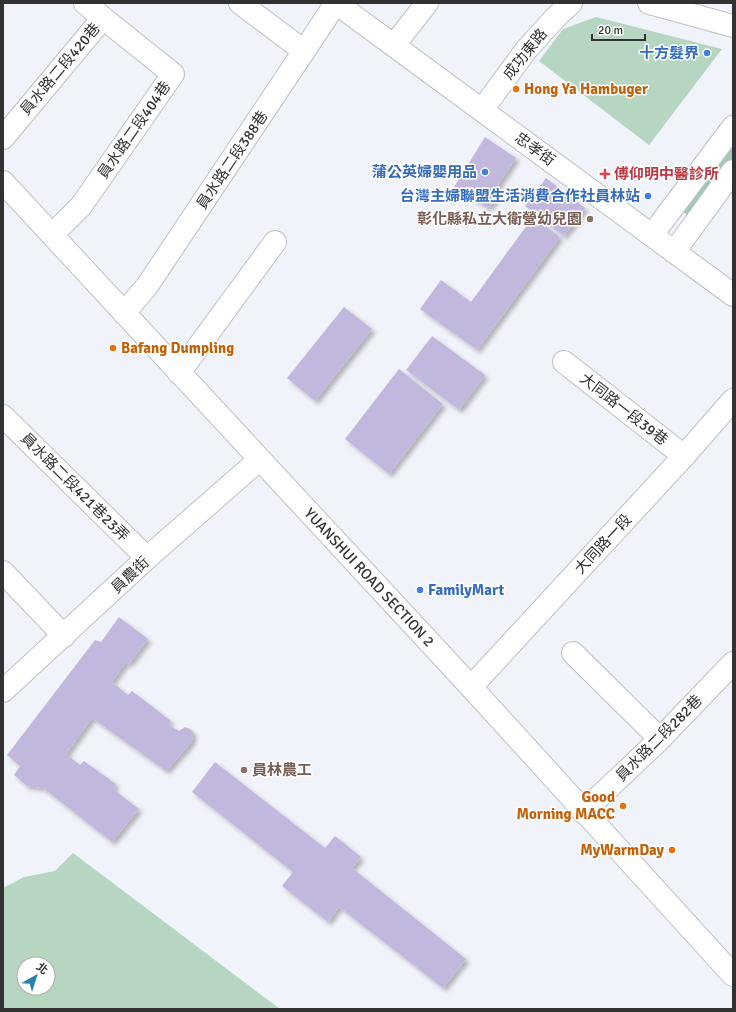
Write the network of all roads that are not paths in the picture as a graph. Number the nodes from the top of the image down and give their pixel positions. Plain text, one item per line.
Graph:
1 (85, 3) edge
2 (240, 3) edge
3 (336, 3) edge
4 (427, 3) edge
5 (571, 3) edge
6 (663, 5) edge
7 (103, 18) junction
8 (733, 26) edge
9 (394, 45) junction
10 (304, 51) junction
11 (482, 110) junction
12 (733, 127) edge
13 (3, 138) edge
14 (733, 171) edge
15 (3, 182) edge
16 (52, 235) junction
17 (652, 235) junction
18 (274, 242) dead end
19 (674, 252) junction
20 (733, 295) edge
21 (124, 313) junction
22 (564, 362) dead end
23 (179, 373) junction
24 (733, 400) edge
25 (3, 416) edge
26 (684, 456) junction
27 (260, 460) junction
28 (147, 558) junction
29 (3, 572) edge
30 (64, 636) junction
31 (573, 653) dead end
32 (733, 663) edge
33 (471, 687) junction
34 (3, 691) edge
35 (660, 739) junction
36 (583, 812) junction
37 (733, 975) edge

1 - 7 street, 員水路二段420巷
2 - 10 street
3 - 9 street, 忠孝街
3 - 10 street, 員水路二段388巷
4 - 9 street
5 - 11 street, 成功東路
6 - 8 street
7 - 13 street, 員水路二段420巷
7 - 16 street, 員水路二段404巷
9 - 11 street, 忠孝街
10 - 21 street, 員水路二段388巷
11 - 17 street, 忠孝街
12 - 17 street
14 - 19 street
15 - 16 street, YUANSHUI ROAD SECTION 2
16 - 21 street, YUANSHUI ROAD SECTION 2
17 - 19 street, 忠孝街
18 - 23 street
19 - 20 street, 忠孝街
21 - 23 street, YUANSHUI ROAD SECTION 2
22 - 26 street, 大同路一段39巷
23 - 27 street, YUANSHUI ROAD SECTION 2
24 - 26 street, 大同路一段
25 - 28 street, 員水路二段421巷23弄
26 - 33 street, 大同路一段
27 - 28 street, 員農街
27 - 33 street, YUANSHUI ROAD SECTION 2
28 - 30 street, 員農街
29 - 30 street
30 - 34 street, 員農街
31 - 35 street
32 - 35 street, 員水路二段282巷
33 - 36 street, YUANSHUI ROAD SECTION 2
35 - 36 street, 員水路二段282巷
36 - 37 street, YUANSHUI ROAD SECTION 2

